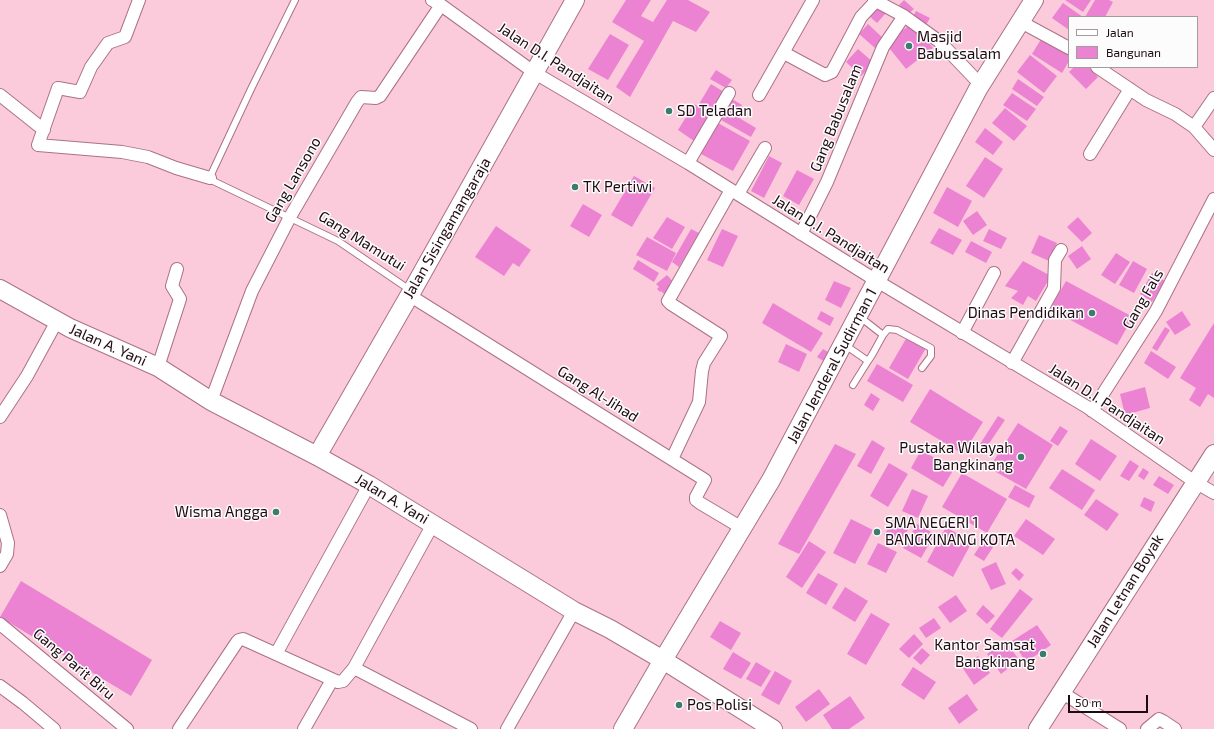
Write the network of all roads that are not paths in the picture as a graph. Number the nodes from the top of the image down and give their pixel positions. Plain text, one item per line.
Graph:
1 (139, 0) edge
2 (295, 0) edge
3 (575, 0) edge
4 (813, 0) edge
5 (875, 0) edge
6 (1034, 0) edge
7 (436, 3) edge
8 (904, 16) junction
9 (1021, 22) junction
10 (1068, 47) edge
11 (784, 53) junction
12 (1098, 68) edge
13 (535, 73) junction
14 (981, 85) junction
15 (1130, 89) junction
16 (729, 93) dead end
17 (759, 95) dead end
18 (0, 96) edge
19 (1214, 98) edge
20 (1194, 127) junction
21 (44, 130) junction
22 (765, 148) dead end
23 (1214, 150) edge
24 (1090, 154) dead end
25 (688, 163) junction
26 (210, 178) junction
27 (734, 192) junction
28 (1214, 199) edge
29 (290, 217) junction
30 (801, 234) junction
31 (1061, 250) dead end
32 (177, 269) dead end
33 (994, 273) dead end
34 (877, 281) junction
35 (0, 289) edge
36 (410, 293) junction
37 (859, 316) junction
38 (57, 321) junction
39 (962, 333) junction
40 (883, 335) junction
41 (843, 344) junction
42 (868, 360) junction
43 (1012, 363) junction
44 (158, 367) junction
45 (922, 368) dead end
46 (853, 385) dead end
47 (211, 401) junction
48 (1092, 411) junction
49 (0, 417) edge
50 (1214, 454) edge
51 (317, 456) junction
52 (672, 459) junction
53 (1195, 482) junction
54 (369, 485) junction
55 (1214, 493) edge
56 (0, 515) edge
57 (433, 524) junction
58 (742, 528) junction
59 (0, 566) edge
60 (574, 611) junction
61 (0, 624) edge
62 (276, 654) junction
63 (663, 660) junction
64 (354, 668) junction
65 (332, 680) junction
66 (0, 686) edge
67 (1061, 692) junction
68 (54, 729) edge
69 (127, 729) edge
70 (179, 729) edge
71 (304, 729) edge
72 (471, 729) edge
73 (507, 729) edge
74 (623, 729) edge
75 (773, 729) edge
76 (1038, 729) edge
77 (1120, 729) edge
78 (1147, 729) edge
79 (1175, 729) edge

1 - 21 street, Gang Mamutui
2 - 26 lane
3 - 13 street, Jalan Sisingamangaraja
4 - 11 street
5 - 8 street
5 - 11 street
6 - 9 street, Jalan Jenderal Sudirman 1
7 - 13 street, Jalan D.I. Pandjaitan
7 - 29 street, Gang Lansono
8 - 14 street
8 - 30 street, Gang Babusalam
9 - 10 street
9 - 14 street, Jalan Jenderal Sudirman 1
11 - 17 street
12 - 15 street
13 - 25 street, Jalan D.I. Pandjaitan
13 - 36 street, Jalan Sisingamangaraja
14 - 34 street, Jalan Jenderal Sudirman 1
15 - 20 street
15 - 24 street
16 - 25 street
18 - 21 street
19 - 20 street
20 - 23 street
21 - 26 street, Gang Mamutui
22 - 27 street
25 - 27 street, Jalan D.I. Pandjaitan
26 - 29 lane, Gang Mamutui
27 - 30 street, Jalan D.I. Pandjaitan
27 - 52 street
28 - 48 street, Gang Fals
29 - 36 lane, Gang Mamutui
29 - 47 street, Gang Lansono
30 - 34 street, Jalan D.I. Pandjaitan
31 - 43 street
32 - 44 street
33 - 39 street
34 - 37 street, Jalan Jenderal Sudirman 1
34 - 39 street, Jalan D.I. Pandjaitan
35 - 38 street, Jalan A. Yani
36 - 51 street, Jalan Sisingamangaraja
36 - 52 street, Gang Al-Jihad
37 - 40 lane
37 - 41 street, Jalan Jenderal Sudirman 1
38 - 44 street, Jalan A. Yani
38 - 49 street
39 - 43 street, Jalan D.I. Pandjaitan
40 - 42 lane
40 - 45 lane
41 - 42 lane
41 - 58 street, Jalan Jenderal Sudirman 1
42 - 46 lane
43 - 48 street, Jalan D.I. Pandjaitan
44 - 47 street, Jalan A. Yani
47 - 51 street, Jalan A. Yani
48 - 53 street, Jalan D.I. Pandjaitan
50 - 53 street, Jalan Letnan Boyak
51 - 54 street, Jalan A. Yani
52 - 58 street, Gang Al-Jihad
53 - 55 street, Jalan D.I. Pandjaitan
53 - 67 street, Jalan Letnan Boyak
54 - 57 street, Jalan A. Yani
54 - 62 street
56 - 59 street
57 - 60 street, Jalan A. Yani
57 - 64 street
58 - 63 street, Jalan Jenderal Sudirman 1
60 - 63 street, Jalan A. Yani
60 - 73 street
61 - 69 street, Gang Parit Biru
62 - 65 street
62 - 70 street
63 - 74 street, Jalan Jenderal Sudirman 1
63 - 75 street, Jalan A. Yani
64 - 65 street
64 - 72 street
65 - 71 street
66 - 68 street
67 - 76 street, Jalan Letnan Boyak
67 - 77 street
78 - 79 street

